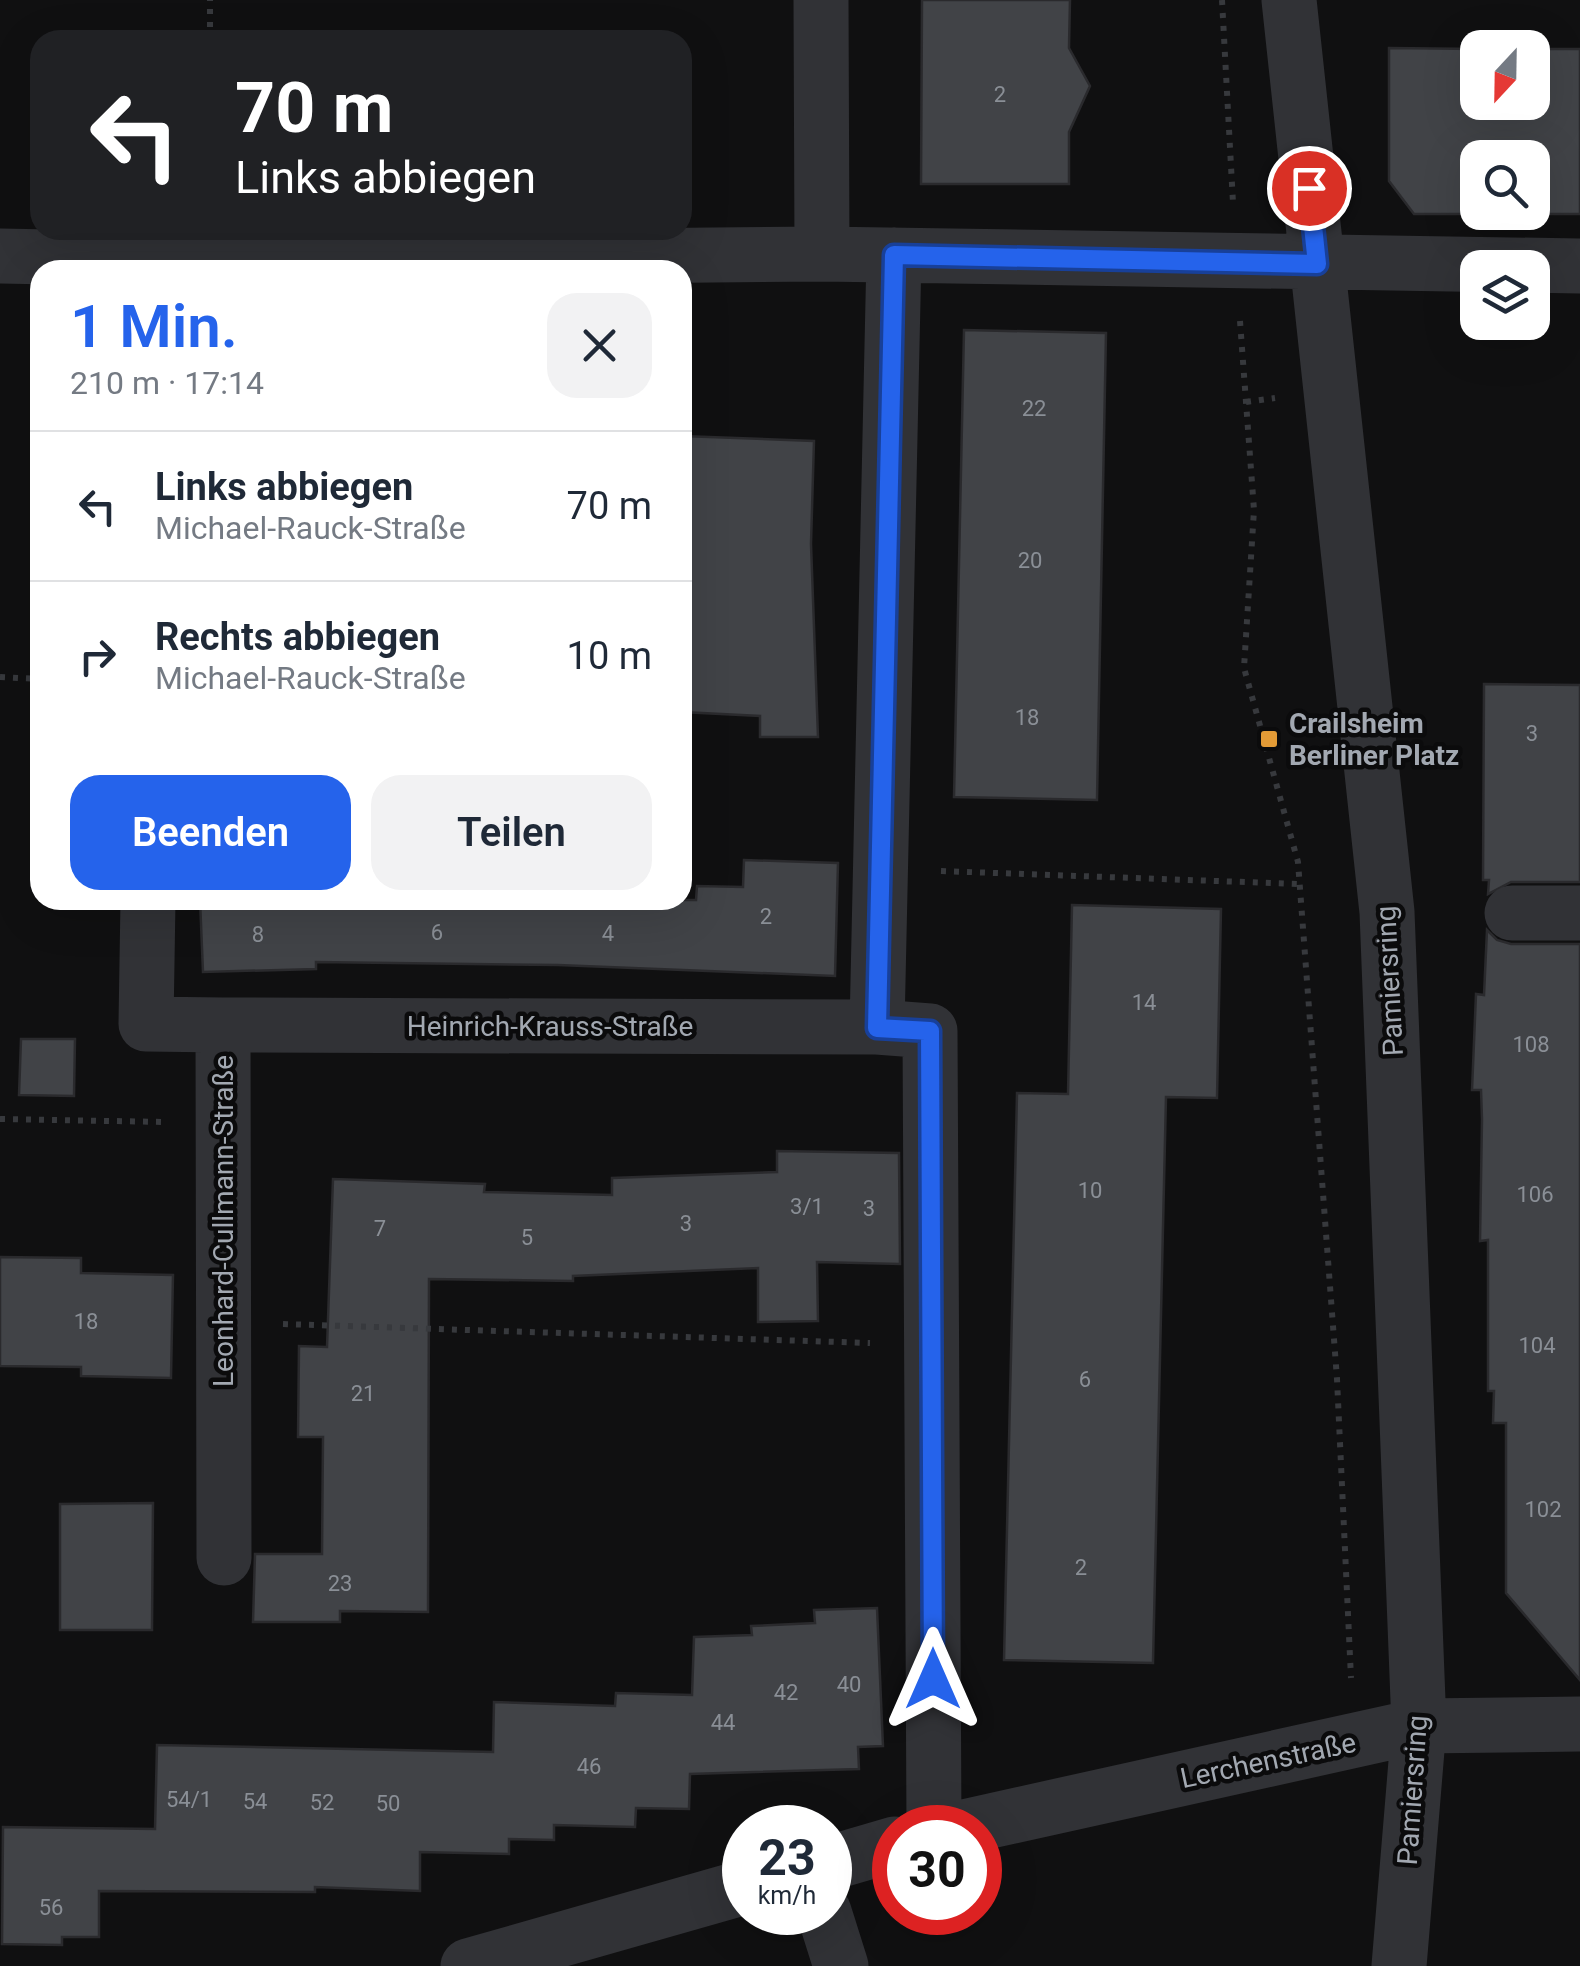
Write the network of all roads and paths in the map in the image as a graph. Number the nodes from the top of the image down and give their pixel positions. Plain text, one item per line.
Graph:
1 (210, 0) edge
2 (821, 0) edge
3 (1222, 0) edge
4 (1290, 0) edge
5 (210, 30) edge
6 (822, 254) junction
7 (894, 255) junction
8 (0, 256) edge
9 (92, 260) edge
10 (486, 260) edge
11 (1236, 262) junction
12 (1317, 264) junction
13 (1580, 266) edge
14 (0, 677) edge
15 (30, 678) edge
16 (880, 869) junction
17 (1299, 884) junction
18 (148, 910) edge
19 (1512, 913) dead end
20 (1580, 913) edge
21 (222, 1025) junction
22 (877, 1028) junction
23 (0, 1119) edge
24 (223, 1123) junction
25 (224, 1322) junction
26 (932, 1344) junction
27 (224, 1558) dead end
28 (1580, 1724) edge
29 (1419, 1726) junction
30 (1354, 1741) junction
31 (934, 1805) edge
32 (1002, 1819) edge
33 (722, 1894) edge
34 (831, 1935) edge
35 (468, 1966) edge
36 (841, 1966) edge
37 (1399, 1966) edge

1 - 5 path
2 - 6 street
3 - 11 path
4 - 12 street, Pamiersring
6 - 7 street
6 - 10 street
7 - 11 street
7 - 16 street
8 - 9 street
11 - 12 street
11 - 17 path
12 - 13 street
12 - 29 street, Pamiersring
14 - 15 path
16 - 17 path
16 - 22 street
17 - 30 path
18 - 21 street, Leonhard-Cullmann-Straße
19 - 20 street
21 - 22 street, Heinrich-Krauss-Straße
21 - 24 street, Leonhard-Cullmann-Straße
22 - 26 street, Heinrich-Krauss-Straße
23 - 24 path
24 - 25 street, Leonhard-Cullmann-Straße
25 - 26 path
25 - 27 street, Leonhard-Cullmann-Straße
26 - 31 street
28 - 29 street, Lerchenstraße
29 - 30 street, Lerchenstraße
29 - 37 street, Pamiersring
30 - 32 street, Lerchenstraße
33 - 35 street
34 - 36 street

